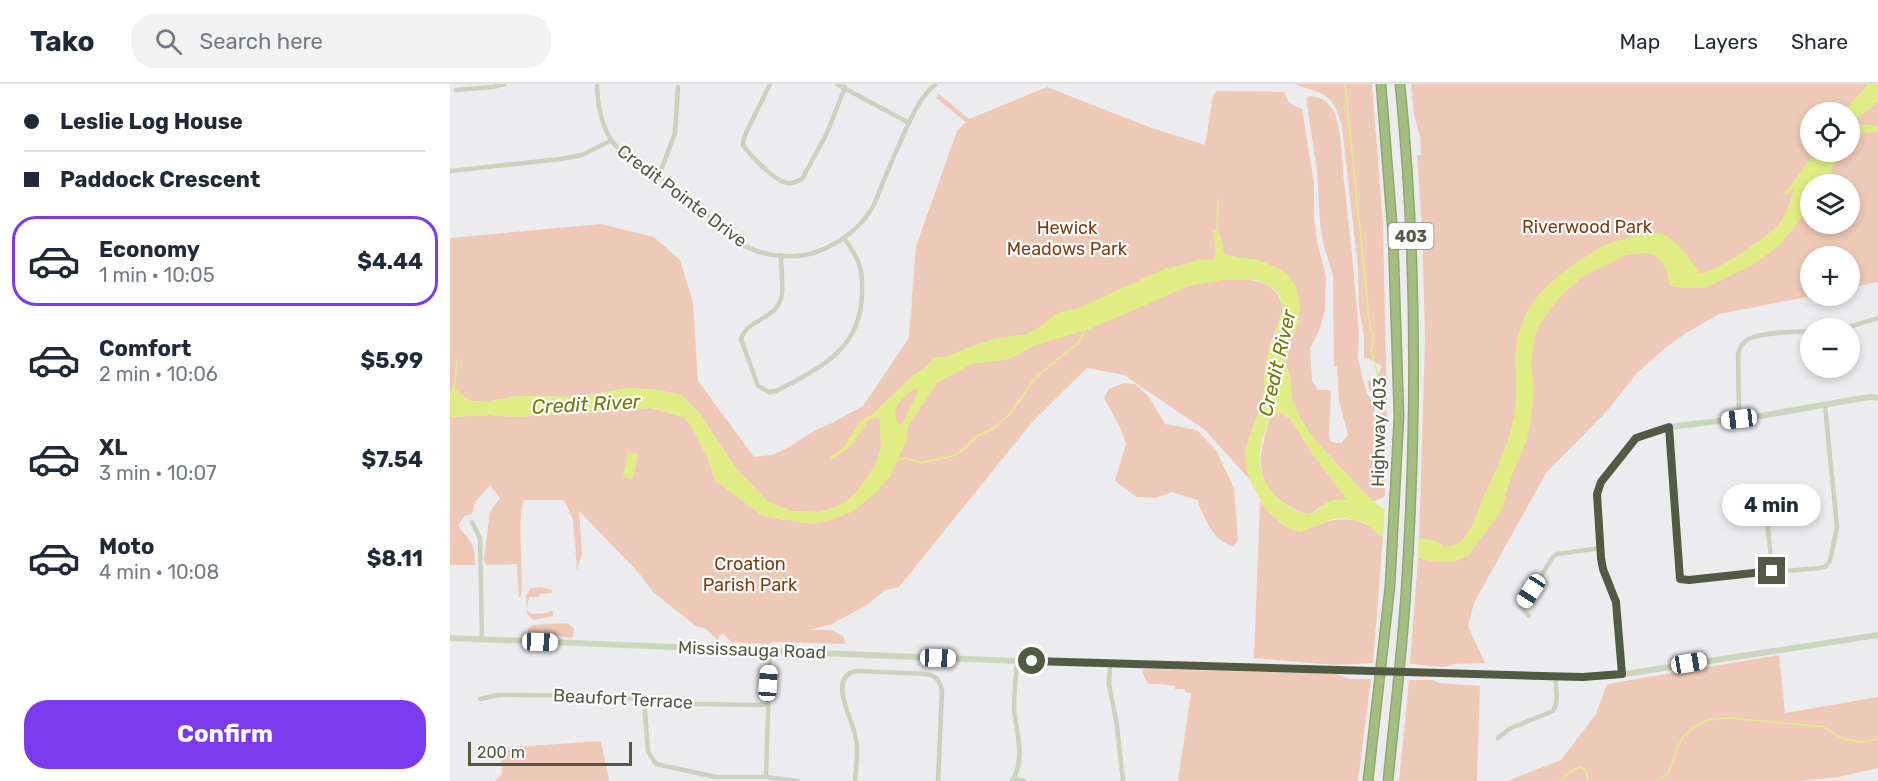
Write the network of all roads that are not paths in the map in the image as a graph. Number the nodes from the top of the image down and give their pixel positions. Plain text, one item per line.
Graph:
1 (505, 84) edge
2 (597, 84) edge
3 (770, 84) edge
4 (837, 84) edge
5 (936, 84) edge
6 (1381, 84) edge
7 (1400, 84) edge
8 (678, 87) dead end
9 (845, 87) junction
10 (456, 90) dead end
11 (909, 123) junction
12 (610, 141) junction
13 (450, 171) edge
14 (658, 178) junction
15 (844, 238) junction
16 (781, 255) junction
17 (1878, 318) edge
18 (1860, 324) edge
19 (1800, 332) edge
20 (1878, 398) edge
21 (1825, 406) junction
22 (1739, 419) junction
23 (1669, 427) junction
24 (1749, 493) dead end
25 (472, 522) dead end
26 (1601, 548) junction
27 (1772, 571) junction
28 (1529, 616) dead end
29 (1878, 635) edge
30 (450, 639) edge
31 (483, 640) junction
32 (770, 651) junction
33 (1017, 661) junction
34 (1110, 663) junction
35 (1622, 674) junction
36 (1555, 676) junction
37 (645, 698) junction
38 (480, 699) dead end
39 (767, 705) junction
40 (1498, 738) dead end
41 (766, 777) junction
42 (1013, 780) edge
43 (798, 781) edge
44 (855, 781) edge
45 (938, 781) edge
46 (1024, 781) edge
47 (1123, 781) edge
48 (1368, 781) edge
49 (1388, 781) edge

1 - 10 street
2 - 12 street, Credit Pointe Drive
3 - 9 street
4 - 9 street
5 - 11 street, Credit Pointe Drive
6 - 48 highway, Highway 403 / 403
7 - 49 highway, Highway 403 / 403
8 - 14 street
9 - 11 street
11 - 15 street, Credit Pointe Drive
12 - 13 street
12 - 14 street, Credit Pointe Drive
14 - 16 street, Credit Pointe Drive
15 - 16 street, Credit Pointe Drive
15 - 16 street
17 - 18 street
19 - 22 street
20 - 21 main road
21 - 22 main road
21 - 27 street
22 - 23 main road
23 - 26 main road
23 - 27 street
24 - 27 street
25 - 31 street
26 - 28 street
26 - 35 main road
29 - 35 main road, Mississauga Road
30 - 31 main road, Mississauga Road
31 - 32 main road, Mississauga Road
32 - 33 main road, Mississauga Road
32 - 39 street
33 - 34 main road, Mississauga Road
33 - 42 street
34 - 36 main road, Mississauga Road, bridge
34 - 47 street
35 - 36 main road, Mississauga Road
36 - 40 street
37 - 38 street, Beaufort Terrace
37 - 39 street, Beaufort Terrace
37 - 41 street
39 - 41 street
41 - 43 street
42 - 46 street
44 - 45 street

